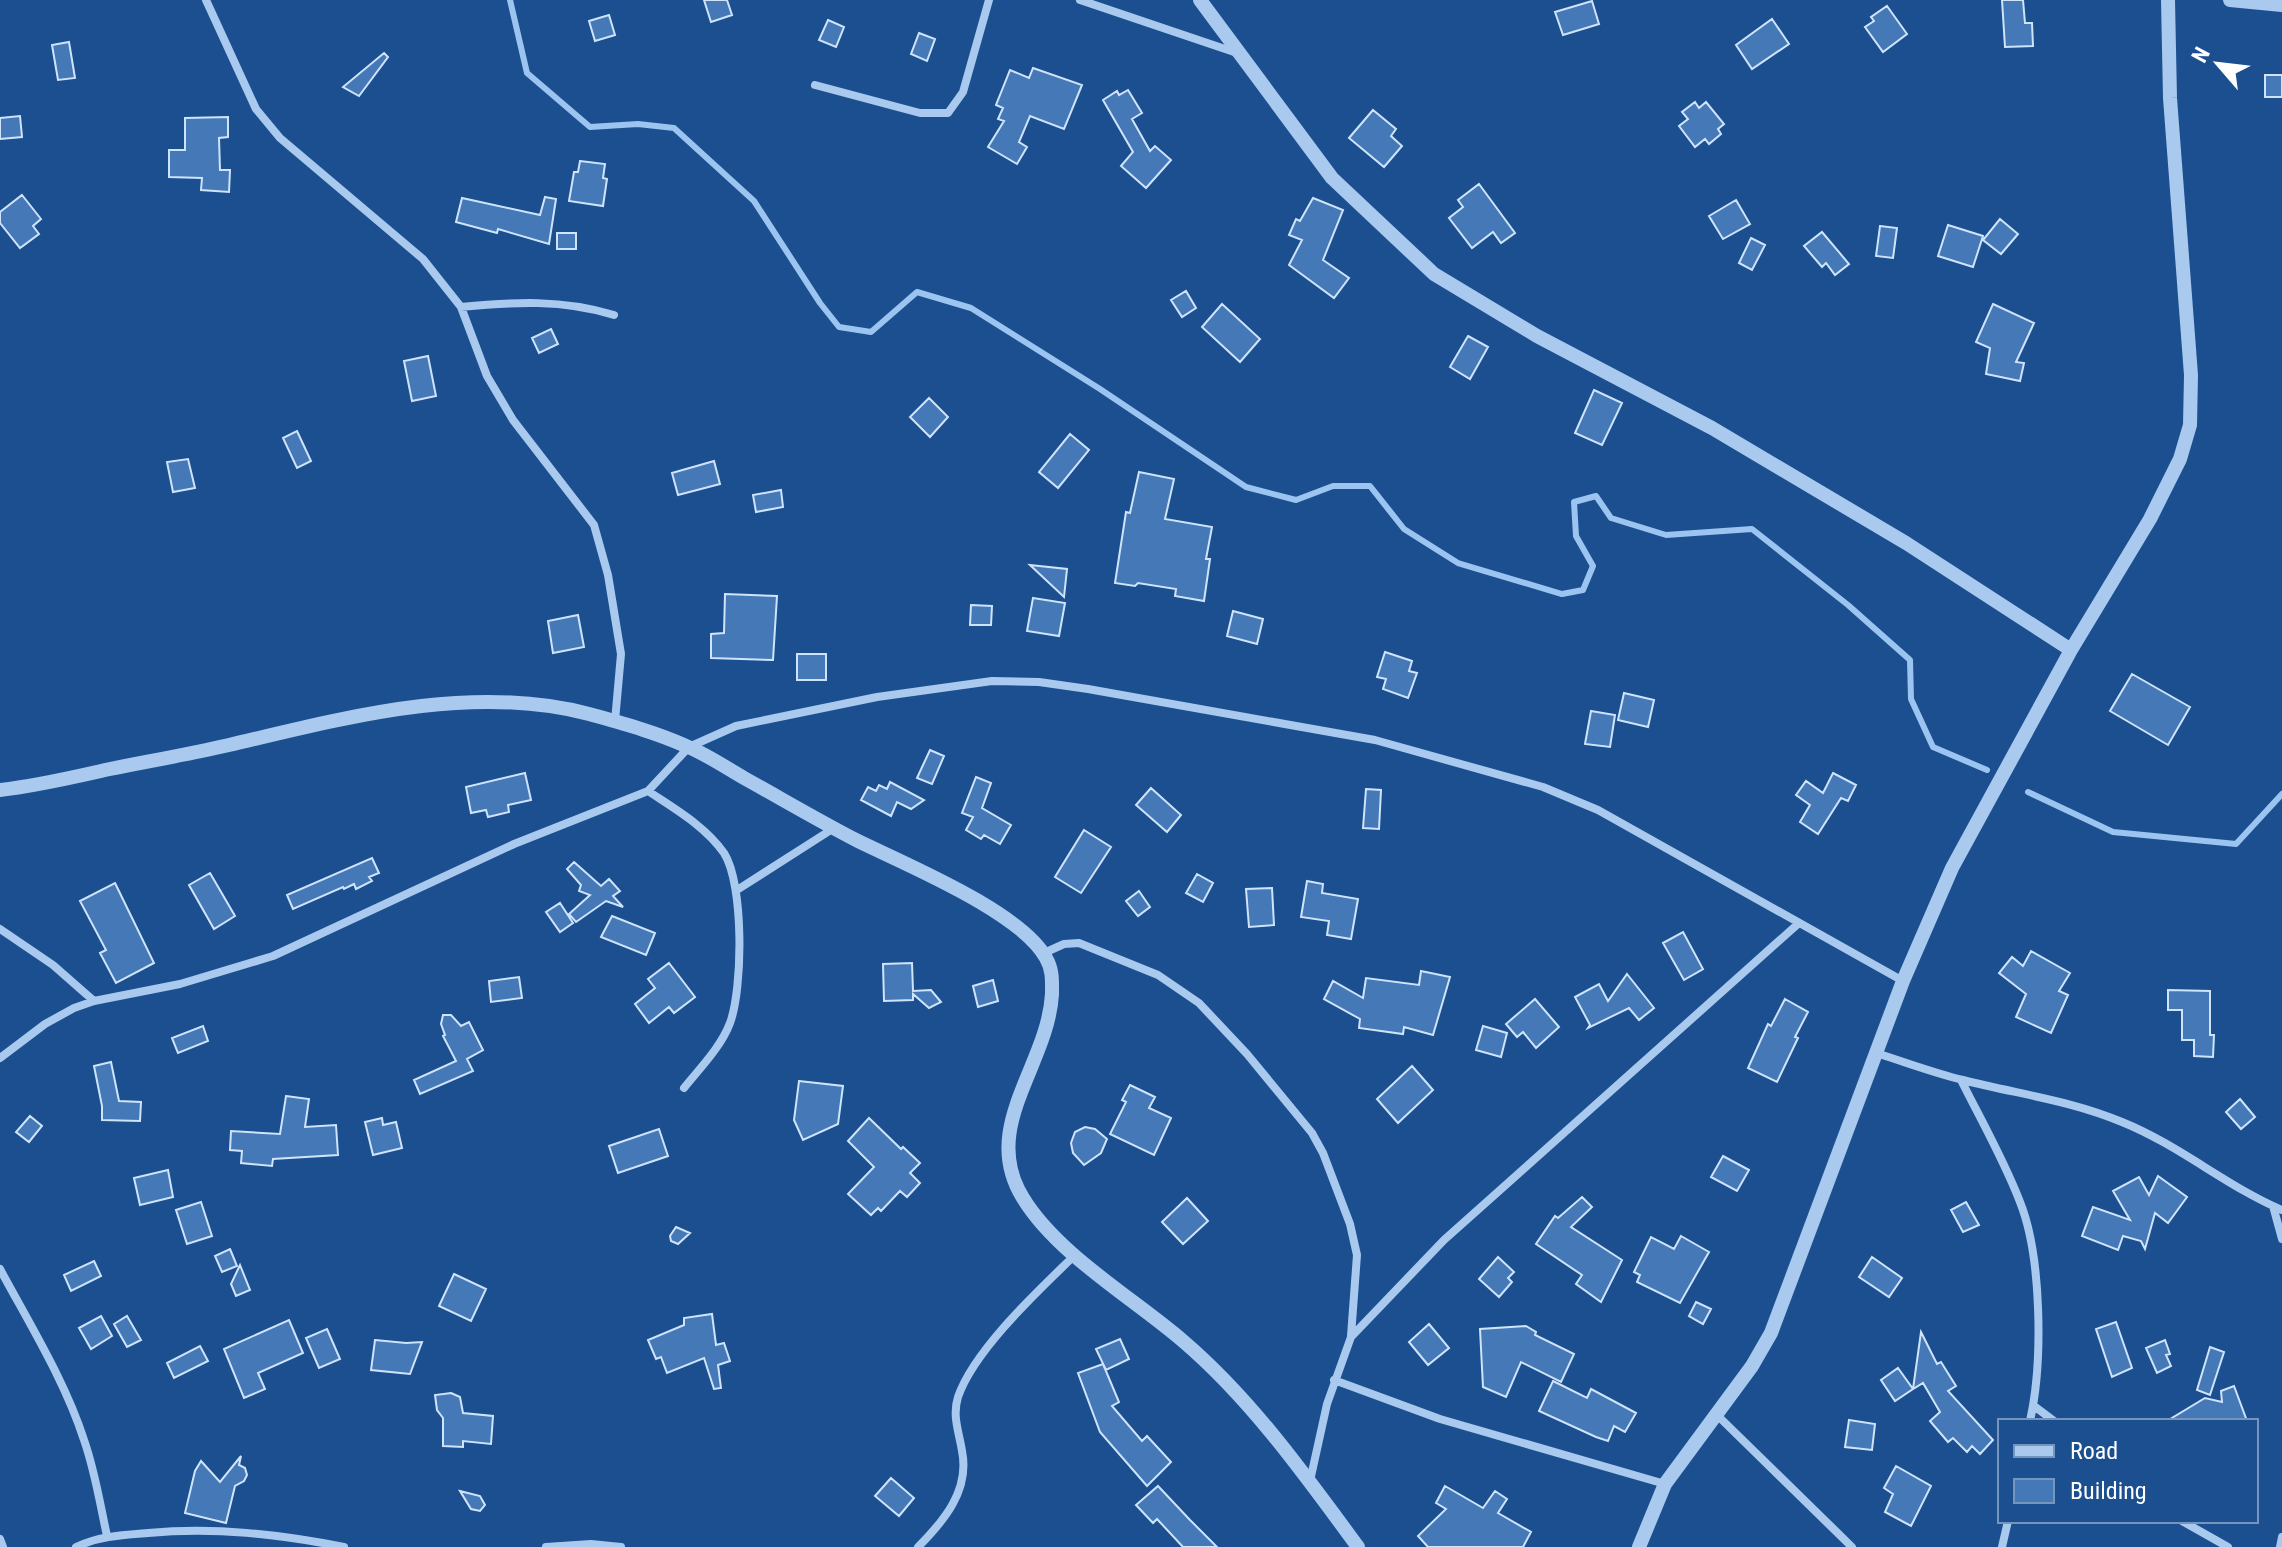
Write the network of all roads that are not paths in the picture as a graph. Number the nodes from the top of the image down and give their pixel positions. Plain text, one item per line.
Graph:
1 (206, 0) edge
2 (989, 0) edge
3 (1080, 0) edge
4 (1200, 0) edge
5 (2168, 0) edge
6 (2230, 0) edge
7 (2282, 5) edge
8 (1241, 54) junction
9 (815, 85) dead end
10 (461, 307) junction
11 (614, 315) dead end
12 (2071, 650) junction
13 (615, 721) junction
14 (689, 747) junction
15 (0, 790) edge
16 (648, 791) junction
17 (834, 828) junction
18 (737, 890) junction
19 (1799, 923) junction
20 (0, 929) edge
21 (1044, 953) junction
22 (1903, 981) junction
23 (94, 1001) junction
24 (1875, 1053) junction
25 (0, 1058) edge
26 (1961, 1080) junction
27 (684, 1088) dead end
28 (2278, 1208) edge
29 (2282, 1239) edge
30 (1075, 1255) junction
31 (0, 1269) edge
32 (1351, 1337) junction
33 (1334, 1380) junction
34 (2034, 1406) junction
35 (1717, 1415) junction
36 (2031, 1419) edge
37 (2051, 1419) edge
38 (1310, 1481) junction
39 (1665, 1484) junction
40 (2008, 1523) edge
41 (2186, 1523) edge
42 (107, 1536) junction
43 (2282, 1537) edge
44 (0, 1539) edge
45 (3, 1547) edge
46 (76, 1547) edge
47 (344, 1547) edge
48 (546, 1547) edge
49 (621, 1547) edge
50 (918, 1547) edge
51 (1358, 1547) edge
52 (1639, 1547) edge
53 (1852, 1547) edge
54 (2002, 1547) edge
55 (2228, 1547) edge
56 (2280, 1547) edge

1 - 10 street
2 - 9 street
3 - 8 street
4 - 8 street
5 - 12 street
6 - 7 street
8 - 12 street
10 - 11 street
10 - 13 street
12 - 22 street
13 - 14 street
13 - 15 street
14 - 16 street
14 - 17 street
14 - 19 street
16 - 18 street
16 - 23 street
17 - 18 street
17 - 21 street
18 - 27 street
19 - 22 street
19 - 32 street
20 - 23 street
21 - 30 street
21 - 32 street
22 - 24 street
23 - 25 street
24 - 26 street
24 - 35 street
26 - 28 street
26 - 34 street
28 - 29 street
30 - 38 street
30 - 50 street
31 - 42 street
32 - 33 street
33 - 38 street
33 - 39 street
34 - 36 street
34 - 37 street
35 - 39 street
35 - 53 street
38 - 51 street
39 - 52 street
40 - 54 street
41 - 55 street
42 - 46 street
42 - 47 street
43 - 56 street
44 - 45 street
48 - 49 street

